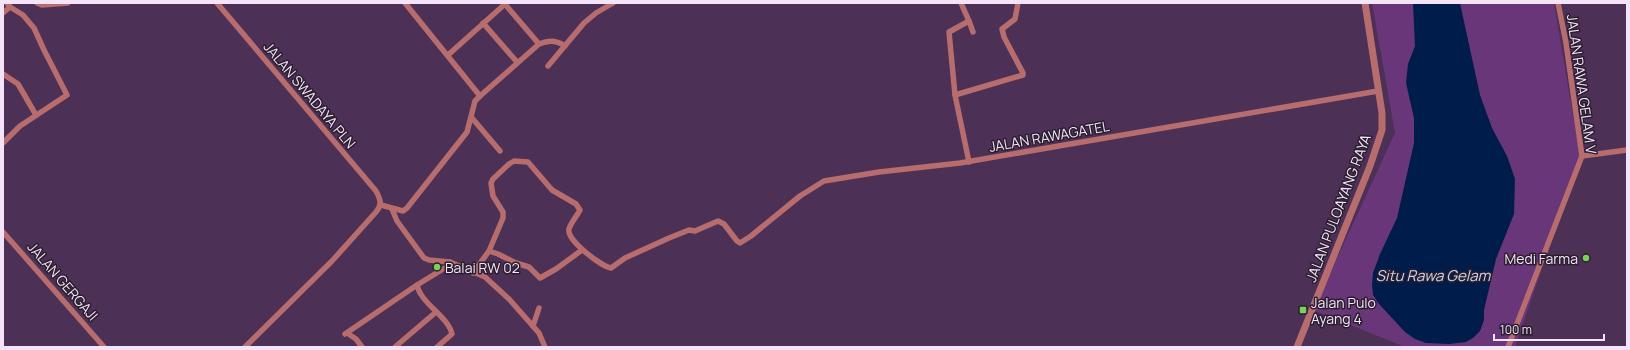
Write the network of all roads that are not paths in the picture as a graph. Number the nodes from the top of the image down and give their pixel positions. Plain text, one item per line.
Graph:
1 (38, 3) edge
2 (68, 3) edge
3 (217, 3) edge
4 (405, 3) edge
5 (504, 3) edge
6 (613, 3) edge
7 (961, 3) edge
8 (1018, 3) edge
9 (1365, 3) edge
10 (1558, 3) edge
11 (8, 5) edge
12 (3, 13) edge
13 (969, 21) junction
14 (483, 23) junction
15 (973, 32) dead end
16 (539, 44) junction
17 (565, 46) junction
18 (448, 55) junction
19 (517, 62) junction
20 (548, 66) dead end
21 (3, 74) edge
22 (1378, 91) junction
23 (955, 95) junction
24 (480, 96) junction
25 (36, 115) junction
26 (472, 118) junction
27 (3, 143) edge
28 (1627, 150) edge
29 (500, 151) dead end
30 (1582, 156) junction
31 (968, 162) junction
32 (381, 205) junction
33 (392, 209) junction
34 (3, 232) edge
35 (582, 250) junction
36 (489, 252) junction
37 (450, 262) junction
38 (473, 273) junction
39 (418, 285) junction
40 (539, 308) dead end
41 (436, 312) junction
42 (533, 326) junction
43 (104, 347) edge
44 (245, 347) edge
45 (362, 347) edge
46 (395, 347) edge
47 (437, 347) edge
48 (545, 347) edge
49 (1297, 347) edge
50 (1508, 347) edge

1 - 2 street
3 - 32 street, JALAN SWADAYA PLN
4 - 18 street
5 - 14 street
5 - 16 street
6 - 17 street
7 - 13 street
8 - 23 street
9 - 22 street, JALAN PULOAYANG RAYA
10 - 30 street, JALAN RAWA GELAM V
11 - 12 street
11 - 25 street
13 - 15 street
13 - 23 street
14 - 18 street
14 - 19 street
16 - 17 street
16 - 19 street
17 - 20 street
18 - 24 street
19 - 24 street
21 - 25 street
22 - 31 street, JALAN RAWAGATEL
22 - 49 street, JALAN PULOAYANG RAYA
23 - 31 street
24 - 26 street
25 - 27 street
26 - 29 street
26 - 33 street
28 - 30 street
30 - 50 street, JALAN RAWA GELAM V
31 - 35 street, JALAN RAWAGATEL
32 - 33 street
32 - 44 street
33 - 37 street
34 - 43 street, JALAN GERGAJI
35 - 36 street
35 - 36 street
36 - 38 street
37 - 38 street
37 - 39 street
38 - 42 street
39 - 41 street
39 - 45 street
40 - 42 street
41 - 46 street
41 - 47 street
42 - 48 street

